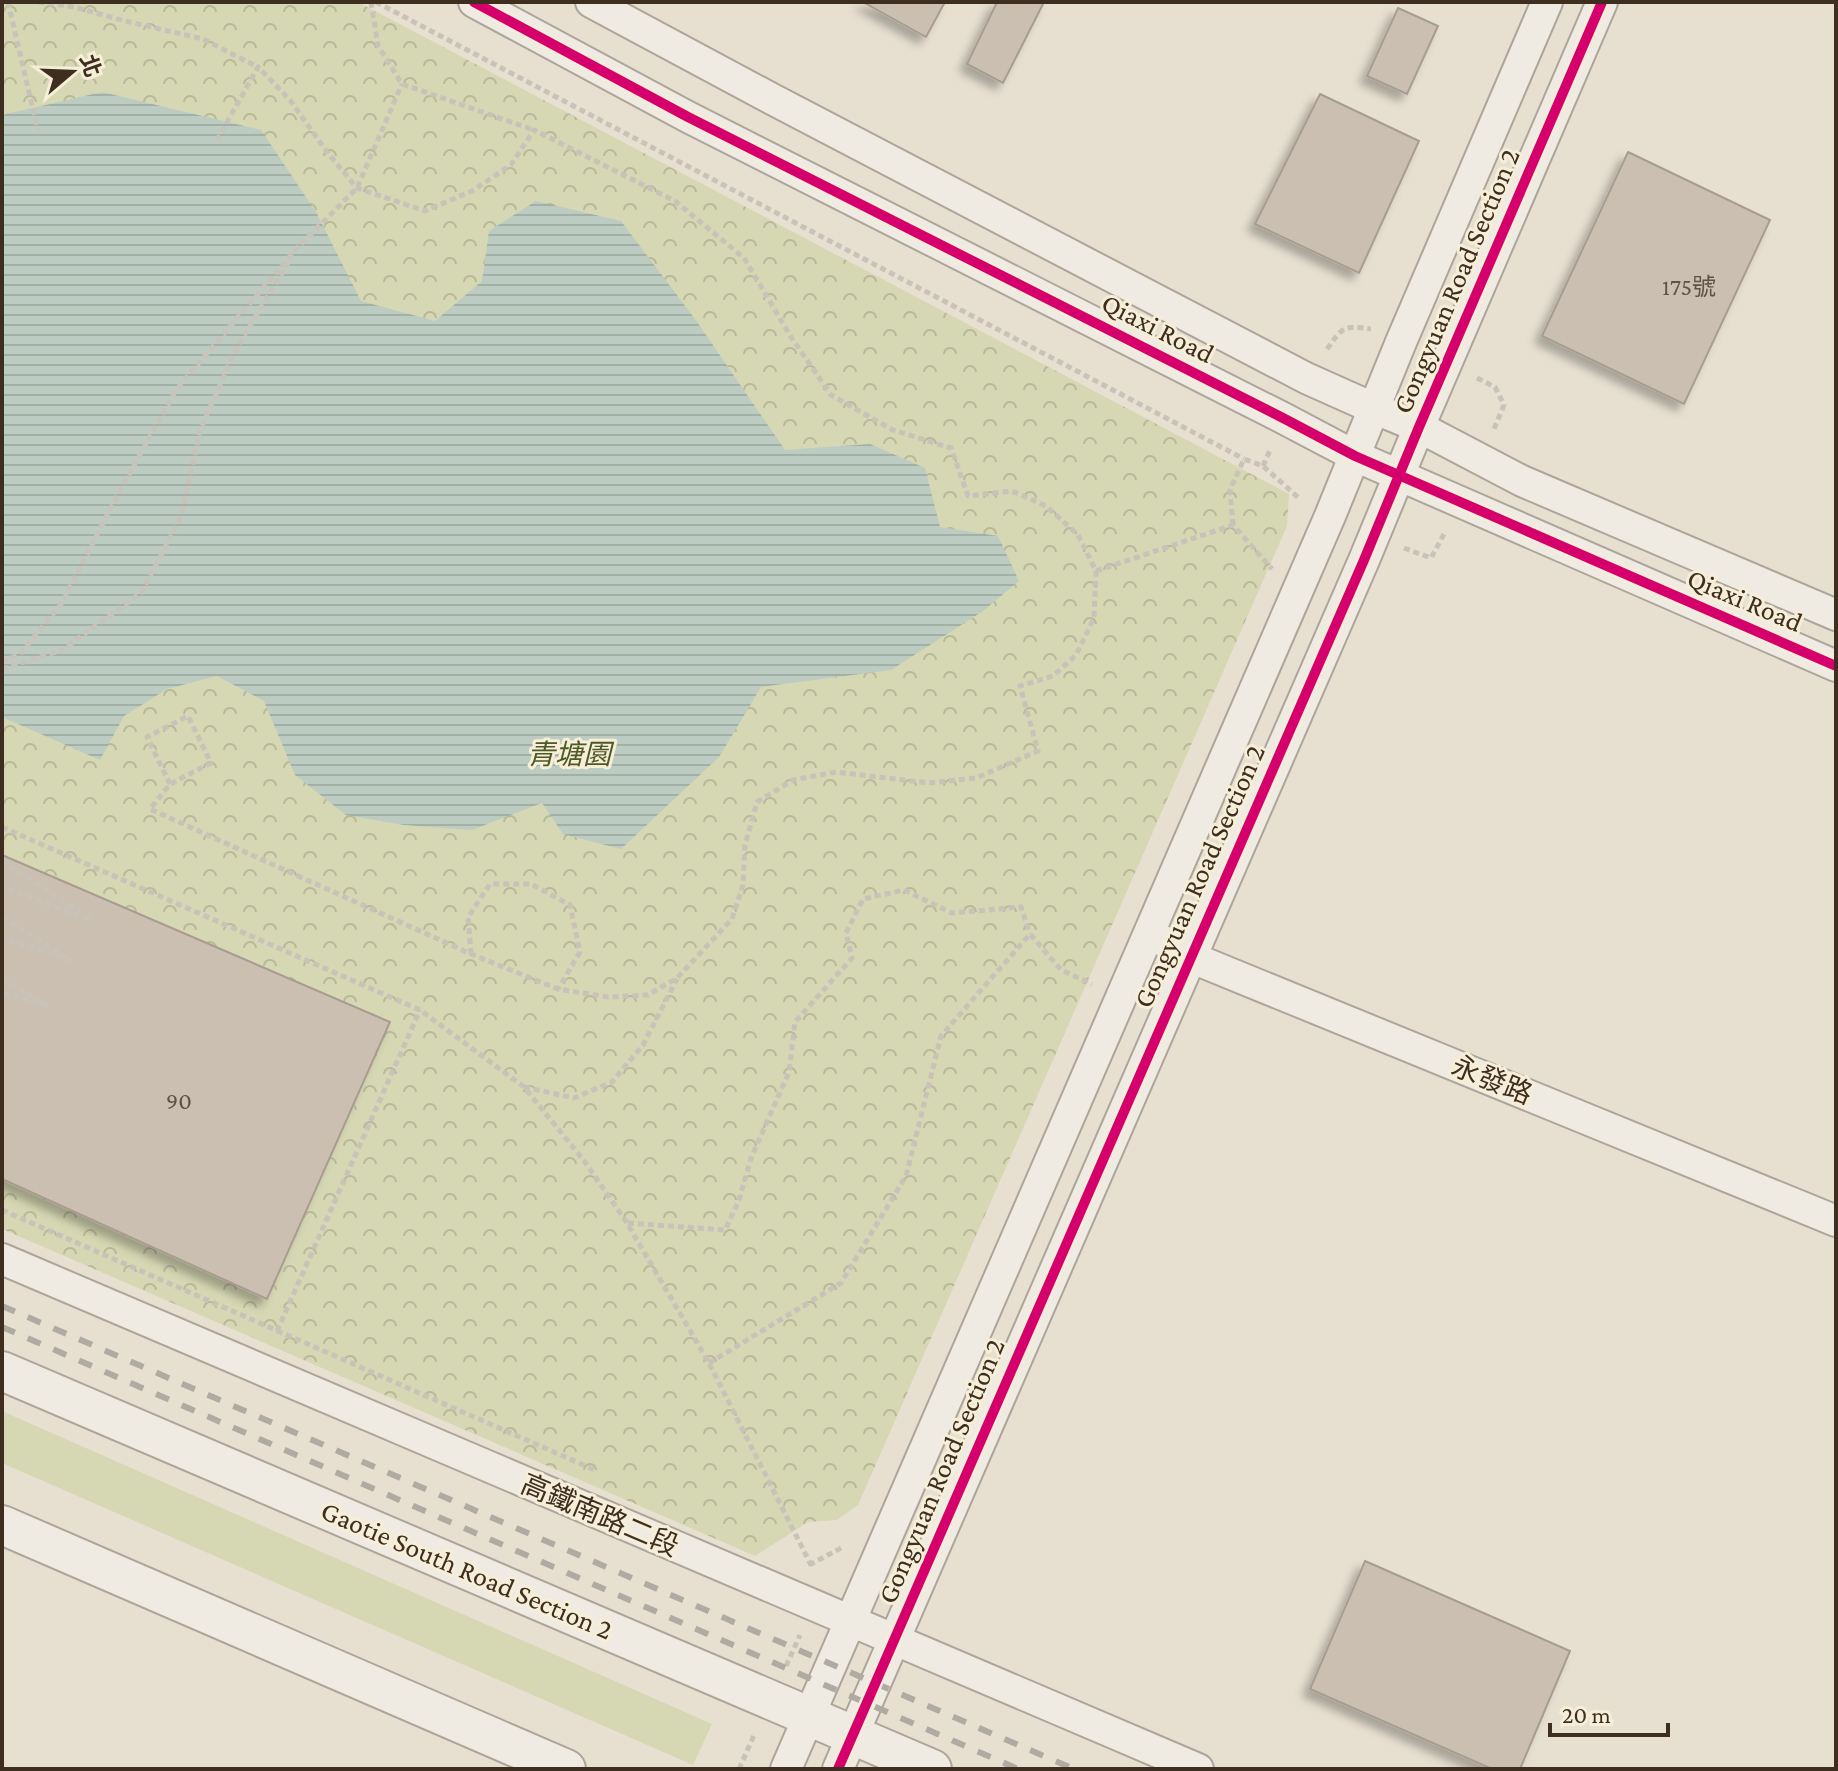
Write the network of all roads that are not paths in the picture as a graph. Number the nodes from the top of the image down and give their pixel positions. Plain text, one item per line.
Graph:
1 (474, 2) edge
2 (591, 2) edge
3 (1547, 2) edge
4 (1602, 2) edge
5 (1373, 408) junction
6 (1419, 427) junction
7 (1355, 456) junction
8 (1400, 476) junction
9 (1836, 615) edge
10 (1836, 666) edge
11 (1150, 933) junction
12 (1190, 957) junction
13 (1836, 1221) edge
14 (2, 1259) edge
15 (2, 1371) edge
16 (2, 1525) edge
17 (852, 1621) junction
18 (895, 1639) junction
19 (809, 1717) junction
20 (853, 1735) junction
21 (566, 1769) edge
22 (786, 1769) edge
23 (838, 1769) edge
24 (932, 1769) edge
25 (1198, 1769) edge

1 - 7 street, Qiaxi Road
2 - 5 street, Qiaxi Road
3 - 5 street, Gongyuan Road Section 2
4 - 6 street, Gongyuan Road Section 2
5 - 6 street, Qiaxi Road
5 - 7 street, Gongyuan Road Section 2
6 - 8 street, Gongyuan Road Section 2
6 - 9 street, Qiaxi Road
7 - 8 street, Qiaxi Road
7 - 11 street, Gongyuan Road Section 2
8 - 10 street, Qiaxi Road
8 - 12 street, Gongyuan Road Section 2
11 - 12 street, 永發路
11 - 17 street, Gongyuan Road Section 2
12 - 13 street, 永發路
12 - 18 street, Gongyuan Road Section 2
14 - 17 street, 高鐵南路二段
15 - 19 street, Gaotie South Road Section 2
16 - 21 street
17 - 18 street, 高鐵南路二段
17 - 19 street, Gongyuan Road Section 2
18 - 20 street, Gongyuan Road Section 2
18 - 25 street, 高鐵南路二段
19 - 20 street, Gaotie South Road Section 2
19 - 22 street, Gongyuan Road Section 2
20 - 23 street, Gongyuan Road Section 2
20 - 24 street, Gaotie South Road Section 2

